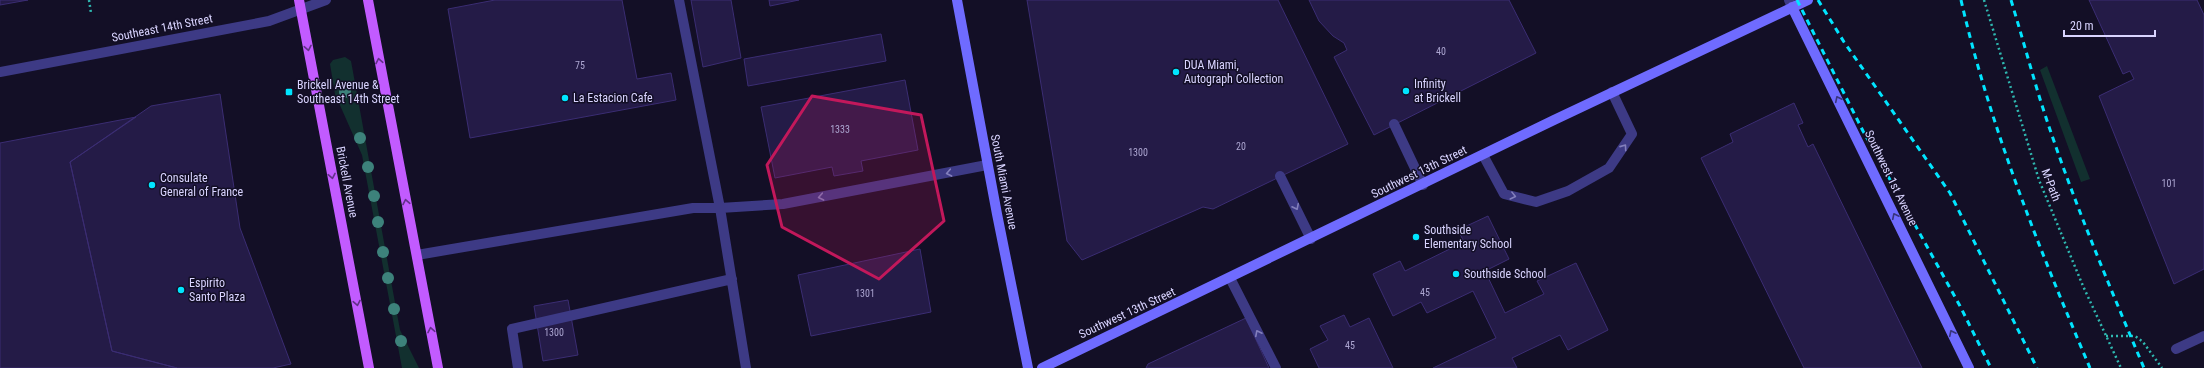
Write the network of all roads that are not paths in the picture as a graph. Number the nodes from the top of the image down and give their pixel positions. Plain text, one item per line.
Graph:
1 (326, 0) edge
2 (368, 0) edge
3 (679, 0) edge
4 (957, 0) edge
5 (1808, 0) edge
6 (1791, 4) edge
7 (300, 5) edge
8 (0, 72) edge
9 (1612, 92) junction
10 (1394, 124) dead end
11 (1483, 155) junction
12 (988, 166) junction
13 (1280, 176) dead end
14 (1423, 185) junction
15 (720, 208) junction
16 (1311, 239) junction
17 (417, 255) junction
18 (1230, 278) junction
19 (732, 279) junction
20 (2204, 336) edge
21 (2176, 349) dead end
22 (369, 368) edge
23 (438, 368) edge
24 (518, 368) edge
25 (746, 368) edge
26 (1028, 368) edge
27 (1042, 368) edge
28 (1276, 368) edge
29 (1969, 368) edge

1 - 7 street, Southeast 14th Street
17 -> 2 main road
3 - 15 street
4 - 12 main road, South Miami Avenue
5 - 6 main road, Southwest 13th Street
6 - 9 main road, Southwest 13th Street
29 -> 6 main road, Southwest 1st Avenue
7 - 8 street, Southeast 14th Street
7 -> 22 main road, Brickell Avenue
9 - 11 main road, Southwest 13th Street
11 -> 9 street
10 - 14 street
11 - 14 main road, Southwest 13th Street
12 -> 15 street
12 - 26 main road, South Miami Avenue
13 -> 16 street
14 - 16 main road, Southwest 13th Street
15 - 17 street
15 - 19 street
16 - 18 main road, Southwest 13th Street
23 -> 17 main road
18 - 27 main road, Southwest 13th Street
28 -> 18 street
19 - 24 street
19 - 25 street
20 - 21 street

